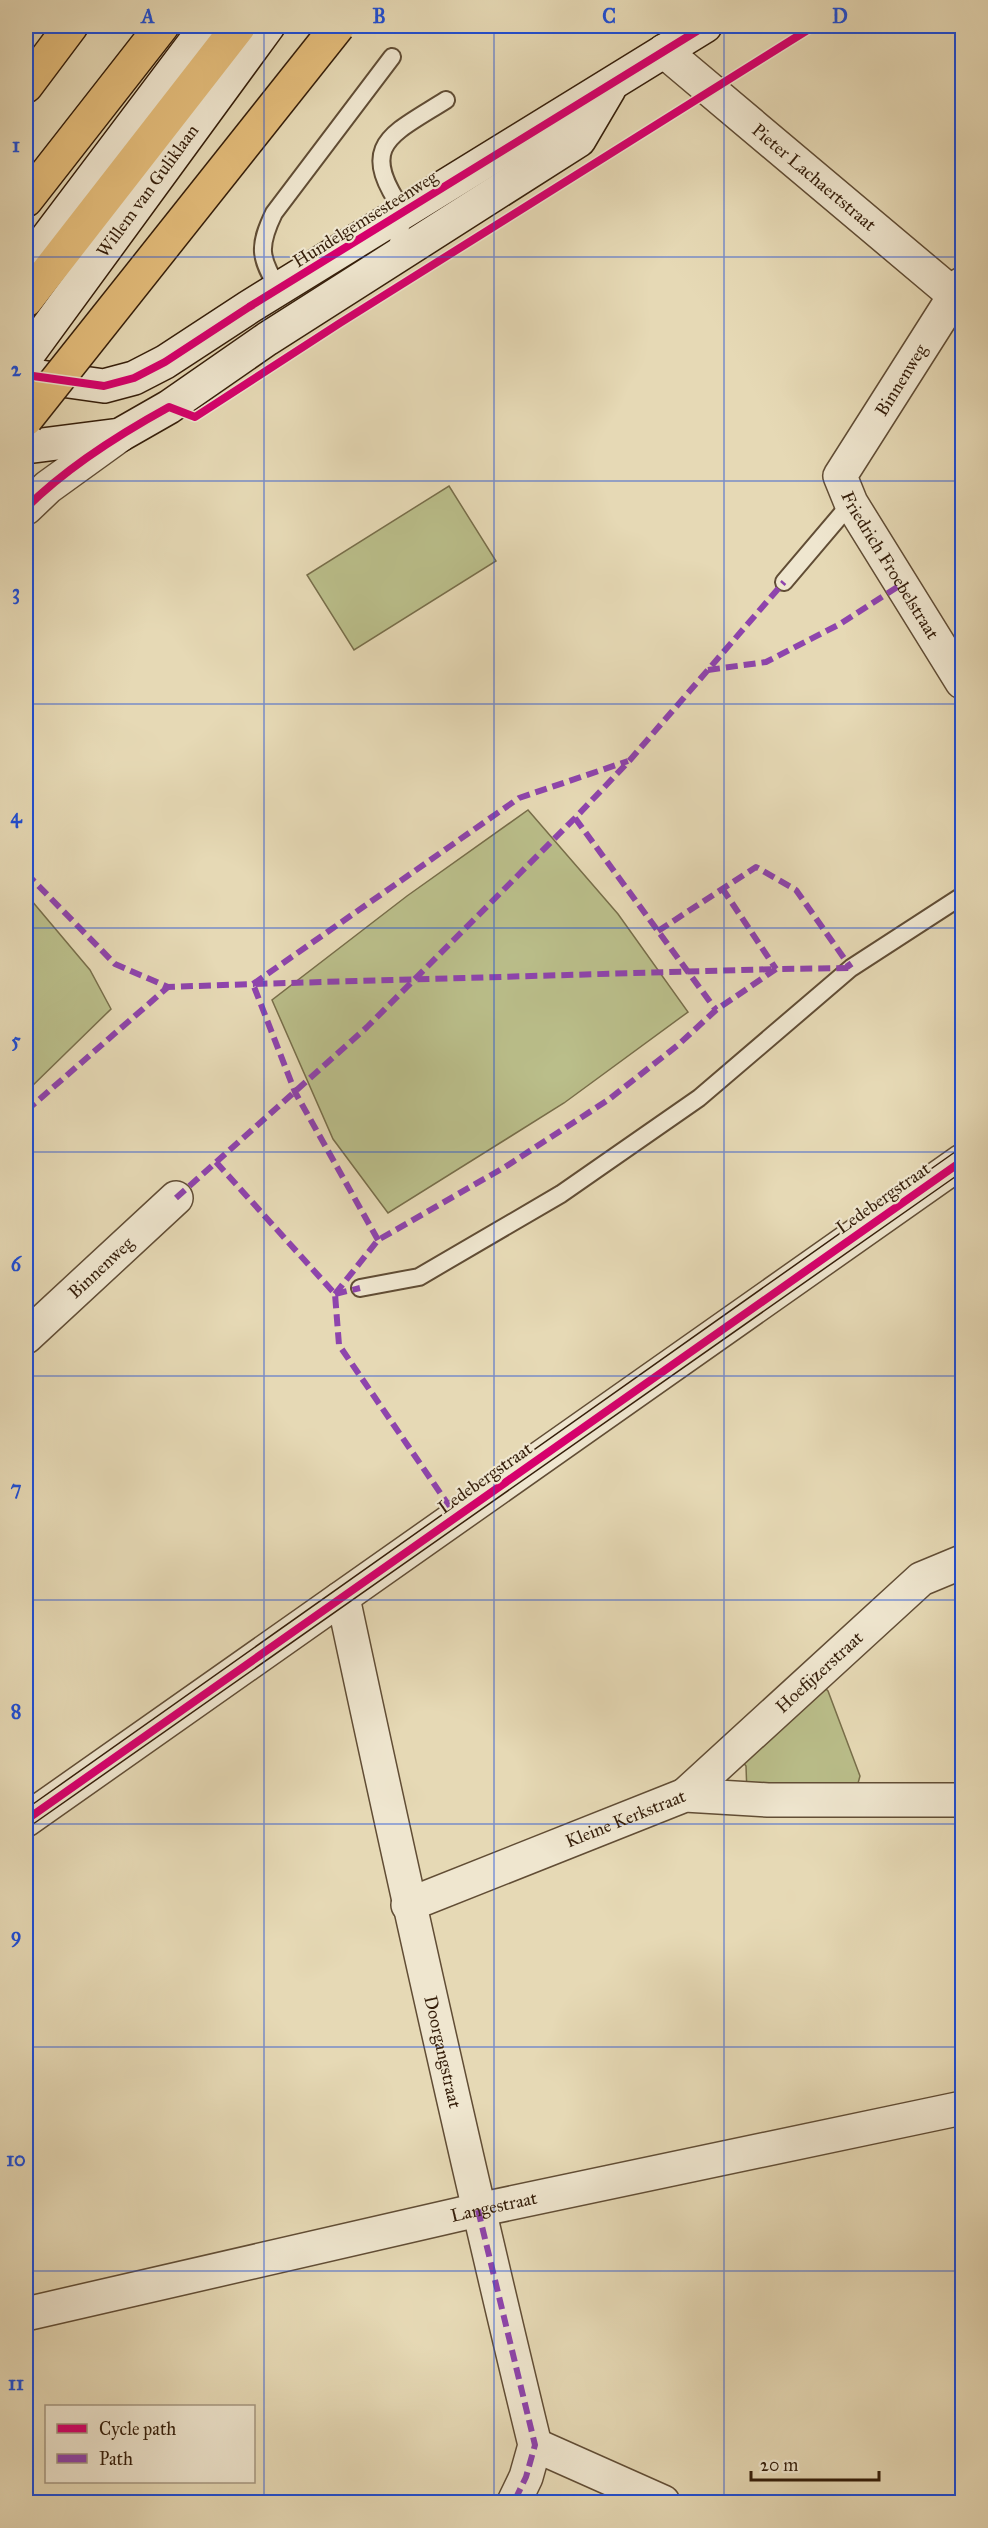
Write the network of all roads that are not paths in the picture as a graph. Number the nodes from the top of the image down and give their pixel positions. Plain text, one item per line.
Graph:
1 (71, 26) edge
2 (162, 26) edge
3 (207, 26) edge
4 (239, 26) edge
5 (268, 26) edge
6 (338, 26) edge
7 (705, 26) edge
8 (664, 51) junction
9 (392, 57) dead end
10 (612, 84) junction
11 (26, 86) edge
12 (446, 100) dead end
13 (26, 200) edge
14 (404, 212) junction
15 (395, 258) junction
16 (26, 266) edge
17 (279, 289) junction
18 (960, 295) edge
19 (26, 300) edge
20 (26, 357) edge
21 (26, 375) edge
22 (26, 419) edge
23 (120, 435) junction
24 (26, 447) edge
25 (846, 490) junction
26 (26, 508) edge
27 (784, 582) dead end
28 (963, 682) edge
29 (963, 896) edge
30 (963, 1161) edge
31 (176, 1198) dead end
32 (360, 1288) dead end
33 (26, 1338) edge
34 (963, 1562) edge
35 (340, 1599) junction
36 (685, 1795) junction
37 (963, 1800) edge
38 (26, 1820) edge
39 (408, 1905) junction
40 (963, 2108) edge
41 (478, 2210) junction
42 (26, 2314) edge
43 (534, 2445) junction
44 (514, 2502) edge
45 (663, 2502) edge

1 - 11 highway
2 - 13 highway
3 - 16 street
4 - 19 highway
5 - 20 street, Willem van Guliklaan
6 - 22 highway, bridge
7 - 8 street, Hundelgemsesteenweg
8 - 10 street, Hundelgemsesteenweg
8 - 18 street, Pieter Lachaertstraat
9 - 17 lane
10 - 14 street, Hundelgemsesteenweg
10 - 15 street, Hundelgemsesteenweg
12 - 14 lane
14 - 15 lane
14 - 17 street, Hundelgemsesteenweg
15 - 23 street, Hundelgemsesteenweg
17 - 21 street, Hundelgemsesteenweg
18 - 25 street, Binnenweg
23 - 24 street, Hundelgemsesteenweg
23 - 26 street, Hundelgemsesteenweg
25 - 27 lane, Binnenweg
25 - 28 street, Friedrich Froebelstraat
29 - 32 lane
30 - 35 street, Ledebergstraat
31 - 33 street, Binnenweg
34 - 36 street, Hoefijzerstraat
35 - 38 street, Ledebergstraat
35 - 39 street, Doorgangstraat
36 - 37 street, Kleine Kerkstraat
36 - 39 street, Kleine Kerkstraat
39 - 41 street, Doorgangstraat
40 - 41 street, Langestraat
41 - 42 street, Langestraat
41 - 43 street, Doorgangstraat
43 - 44 street, Doorgangstraat
43 - 45 street

